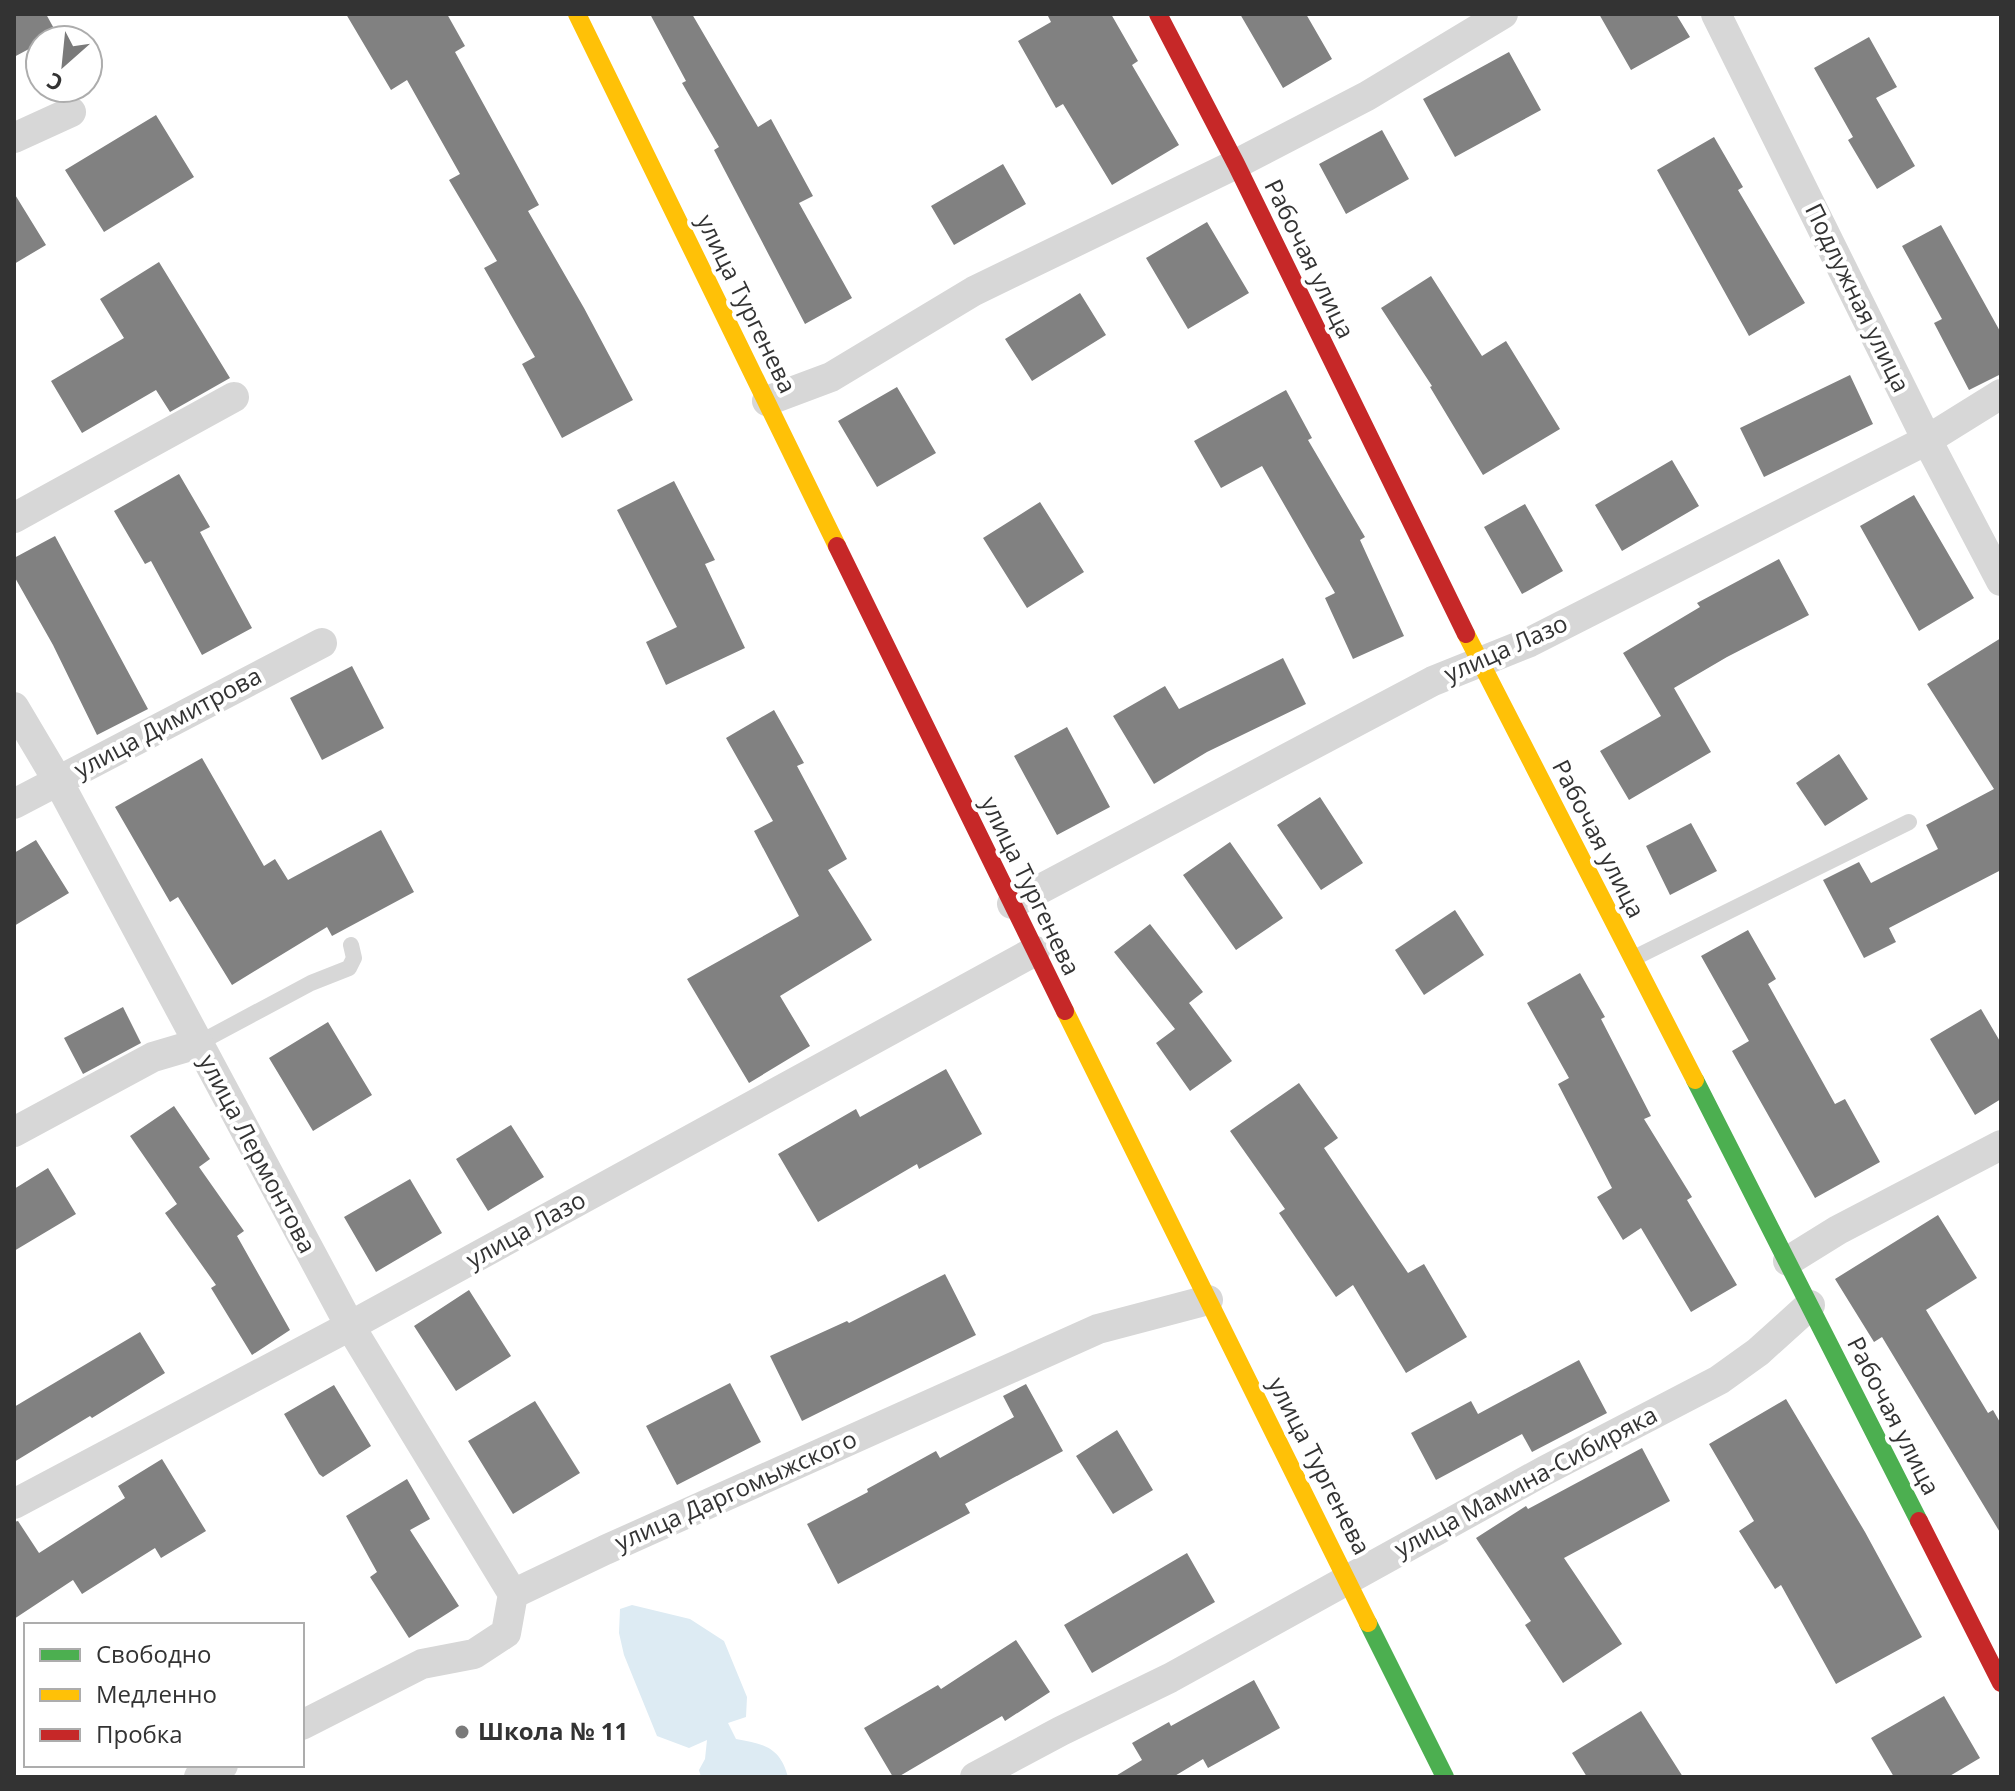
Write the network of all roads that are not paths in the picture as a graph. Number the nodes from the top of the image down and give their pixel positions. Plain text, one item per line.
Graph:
1 (577, 14) edge
2 (1158, 14) edge
3 (1503, 14) edge
4 (1716, 14) edge
5 (71, 112) dead end
6 (14, 138) edge
7 (1236, 164) junction
8 (2001, 394) edge
9 (234, 397) dead end
10 (767, 401) junction
11 (1927, 440) junction
12 (14, 518) edge
13 (2001, 581) edge
14 (322, 643) dead end
15 (1479, 660) junction
16 (14, 707) edge
17 (58, 781) junction
18 (14, 804) edge
19 (1909, 822) dead end
20 (1012, 904) junction
21 (351, 945) dead end
22 (1035, 951) junction
23 (1633, 959) junction
24 (197, 1044) junction
25 (14, 1132) edge
26 (2001, 1145) edge
27 (1788, 1261) junction
28 (1208, 1300) junction
29 (1810, 1305) junction
30 (350, 1326) junction
31 (14, 1504) edge
32 (1348, 1578) junction
33 (513, 1594) junction
34 (2001, 1683) edge
35 (304, 1724) edge
36 (219, 1767) edge
37 (199, 1777) edge
38 (975, 1777) edge
39 (1445, 1777) edge

1 - 10 street, улица Тургенева
2 - 7 street, Рабочая улица
3 - 7 street
4 - 11 street, Подлужная улица
5 - 6 street
7 - 10 street
7 - 15 street, Рабочая улица
8 - 11 street, улица Лазо
9 - 12 street
10 - 20 street, улица Тургенева
11 - 13 street, Подлужная улица
11 - 15 street, улица Лазо
14 - 17 street, улица Димитрова
15 - 20 street, улица Лазо
15 - 23 street, Рабочая улица
16 - 17 street, улица Лермонтова
17 - 18 street, улица Димитрова
17 - 24 street, улица Лермонтова
19 - 23 lane
20 - 22 street, улица Тургенева
21 - 24 lane
22 - 28 street, улица Тургенева
22 - 30 street, улица Лазо
23 - 27 street, Рабочая улица
24 - 25 street
24 - 30 street, улица Лермонтова
26 - 27 street
27 - 29 street, Рабочая улица
28 - 32 street, улица Тургенева
28 - 33 street, улица Даргомыжского
29 - 32 street, улица Мамина-Сибиряка
29 - 34 street, Рабочая улица
30 - 31 street, улица Лазо
30 - 33 street, улица Лермонтова
32 - 38 street, улица Мамина-Сибиряка
32 - 39 street, улица Тургенева
33 - 35 street
36 - 37 street

